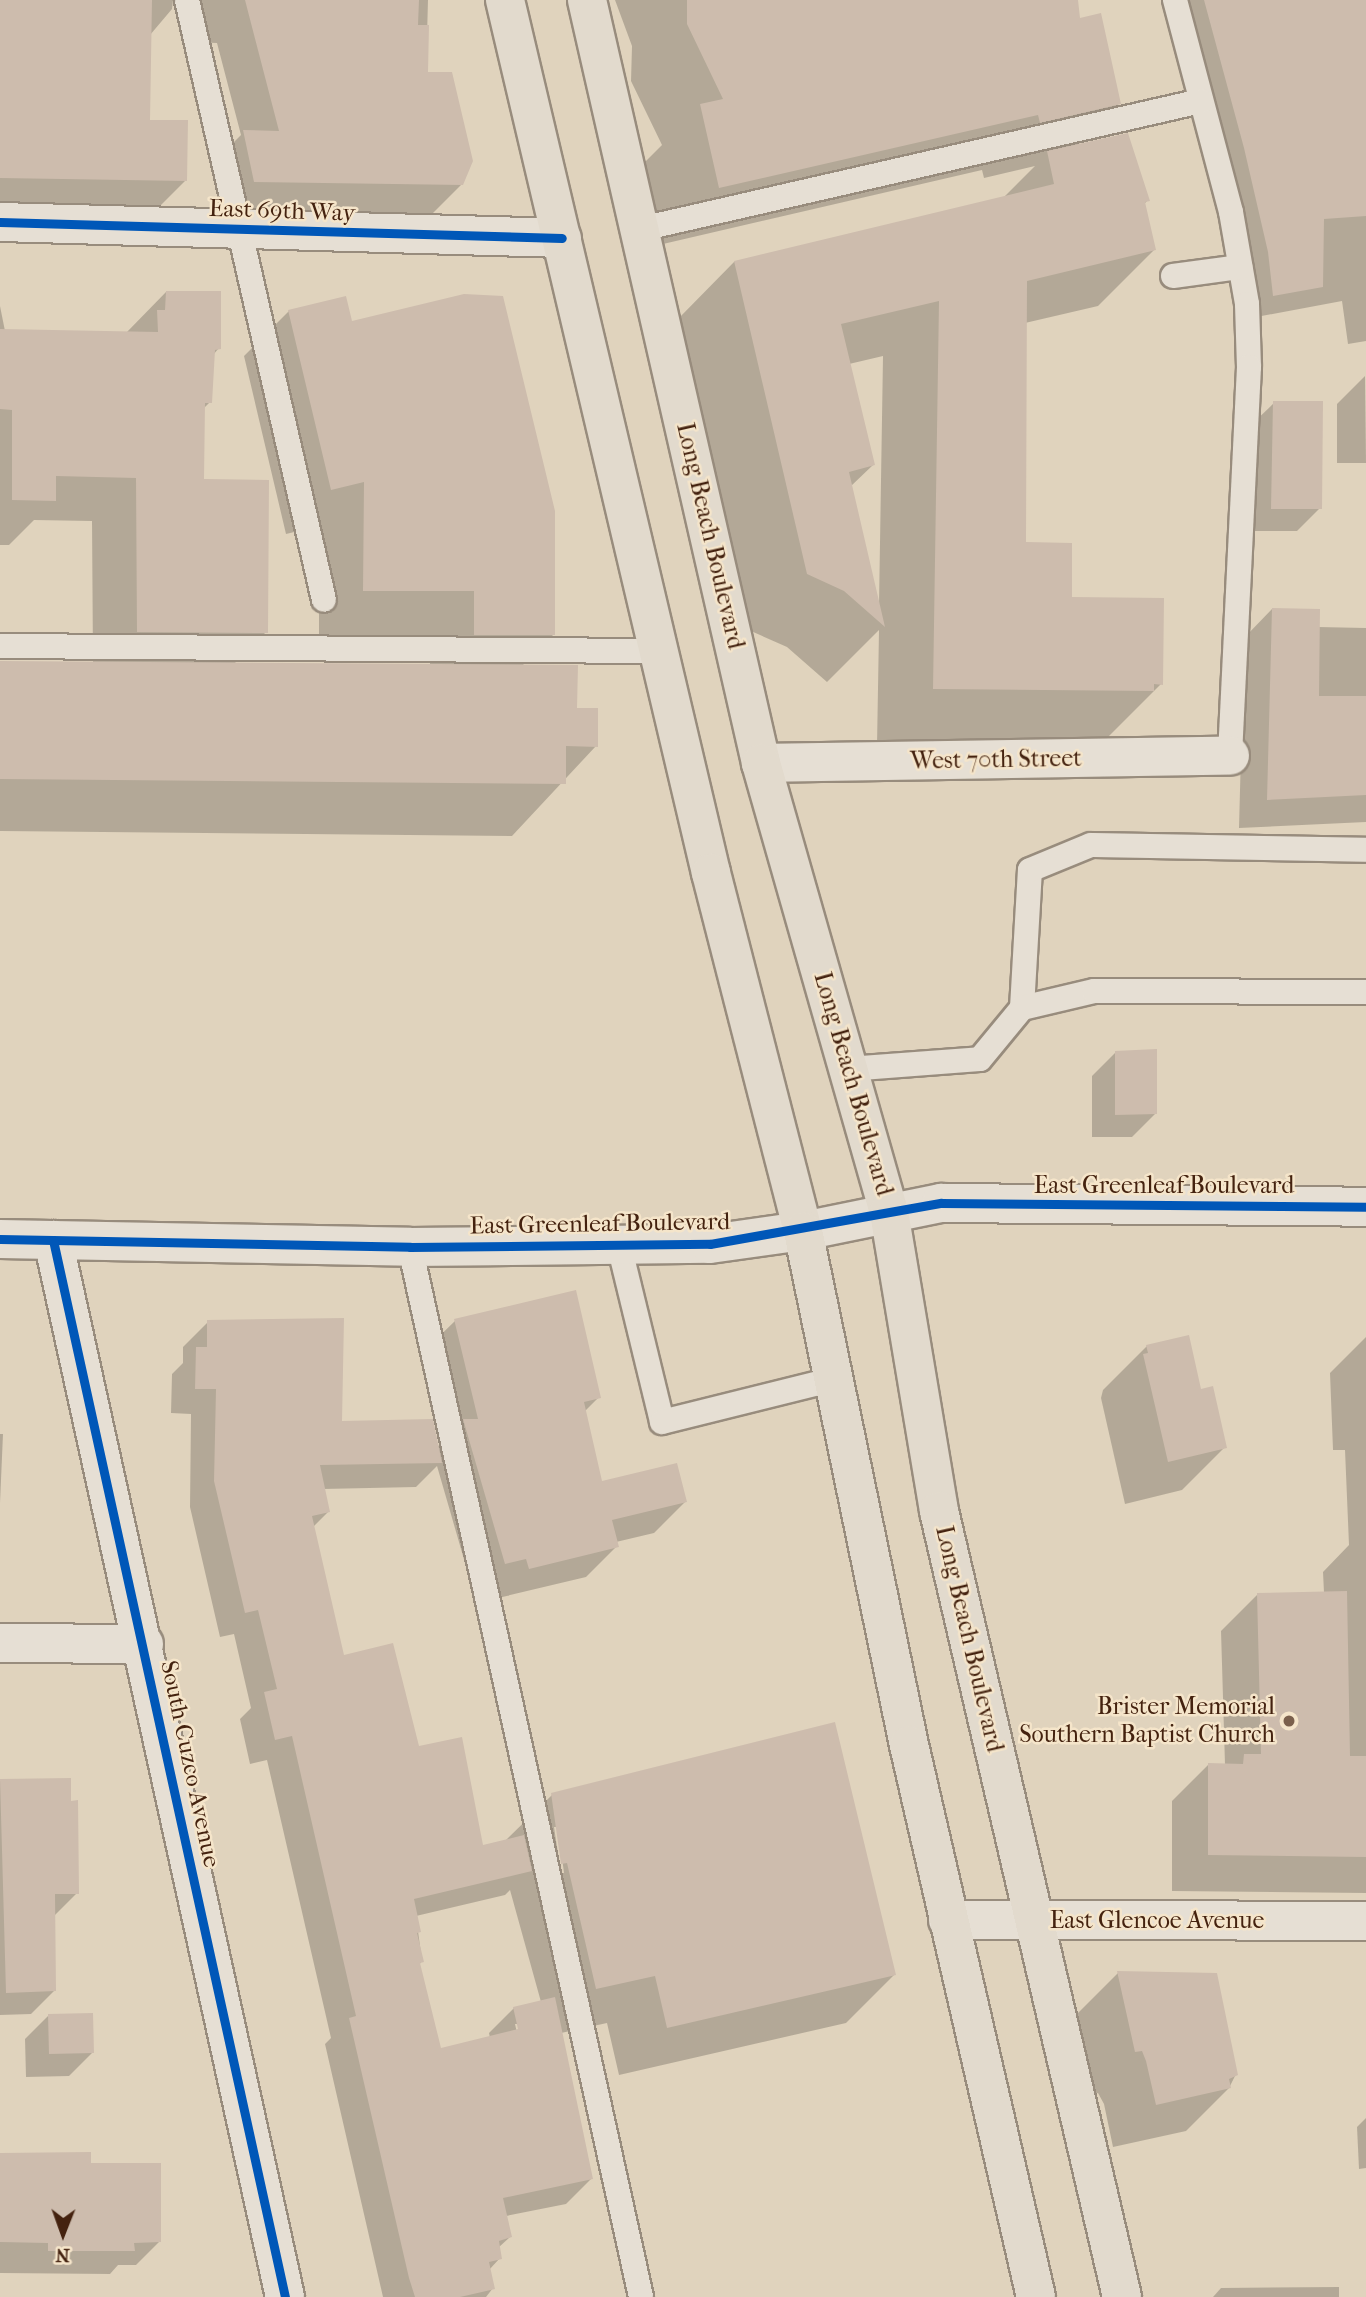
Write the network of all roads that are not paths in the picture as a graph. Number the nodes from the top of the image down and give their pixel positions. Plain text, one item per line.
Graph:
1 (187, 0) edge
2 (505, 0) edge
3 (587, 0) edge
4 (1175, 0) edge
5 (1201, 101) junction
6 (0, 222) edge
7 (239, 229) junction
8 (641, 229) junction
9 (562, 238) junction
10 (1240, 267) junction
11 (1172, 276) dead end
12 (324, 600) dead end
13 (0, 646) edge
14 (658, 650) junction
15 (1230, 756) joint
16 (761, 763) junction
17 (1366, 850) edge
18 (1366, 992) edge
19 (1022, 1008) junction
20 (848, 1069) junction
21 (1366, 1207) edge
22 (889, 1212) junction
23 (803, 1231) junction
24 (0, 1239) edge
25 (53, 1240) junction
26 (619, 1245) junction
27 (410, 1247) junction
28 (834, 1379) junction
29 (0, 1643) edge
30 (144, 1644) junction
31 (948, 1920) junction
32 (1034, 1921) junction
33 (1366, 1921) edge
34 (285, 2297) edge
35 (641, 2297) edge
36 (1036, 2297) edge
37 (1122, 2297) edge

1 - 7 lane
2 - 9 main road
3 - 8 main road, Long Beach Boulevard
4 - 5 lane
5 - 8 lane
5 - 10 lane
6 - 7 street, East 69th Way
7 - 9 street, East 69th Way
7 - 12 lane
8 - 16 main road, Long Beach Boulevard
9 - 14 main road
10 - 11 lane
10 - 15 lane
13 - 14 lane
14 - 23 main road
15 - 16 street, West 70th Street
16 - 20 main road, Long Beach Boulevard
17 - 19 lane
18 - 19 lane
19 - 20 lane
20 - 22 main road, Long Beach Boulevard
21 - 22 street, East Greenleaf Boulevard
22 - 23 street, East Greenleaf Boulevard
22 - 32 main road, Long Beach Boulevard
23 - 26 street, East Greenleaf Boulevard
23 - 28 main road
24 - 25 street, East Greenleaf Boulevard
25 - 27 street, East Greenleaf Boulevard
25 - 30 street, South Cuzco Avenue
26 - 27 street, East Greenleaf Boulevard
26 - 28 lane
27 - 35 lane
28 - 31 main road
29 - 30 street
30 - 34 street, South Cuzco Avenue
31 - 32 street, East Glencoe Avenue
31 - 36 main road
32 - 33 street, East Glencoe Avenue
32 - 37 main road, Long Beach Boulevard

